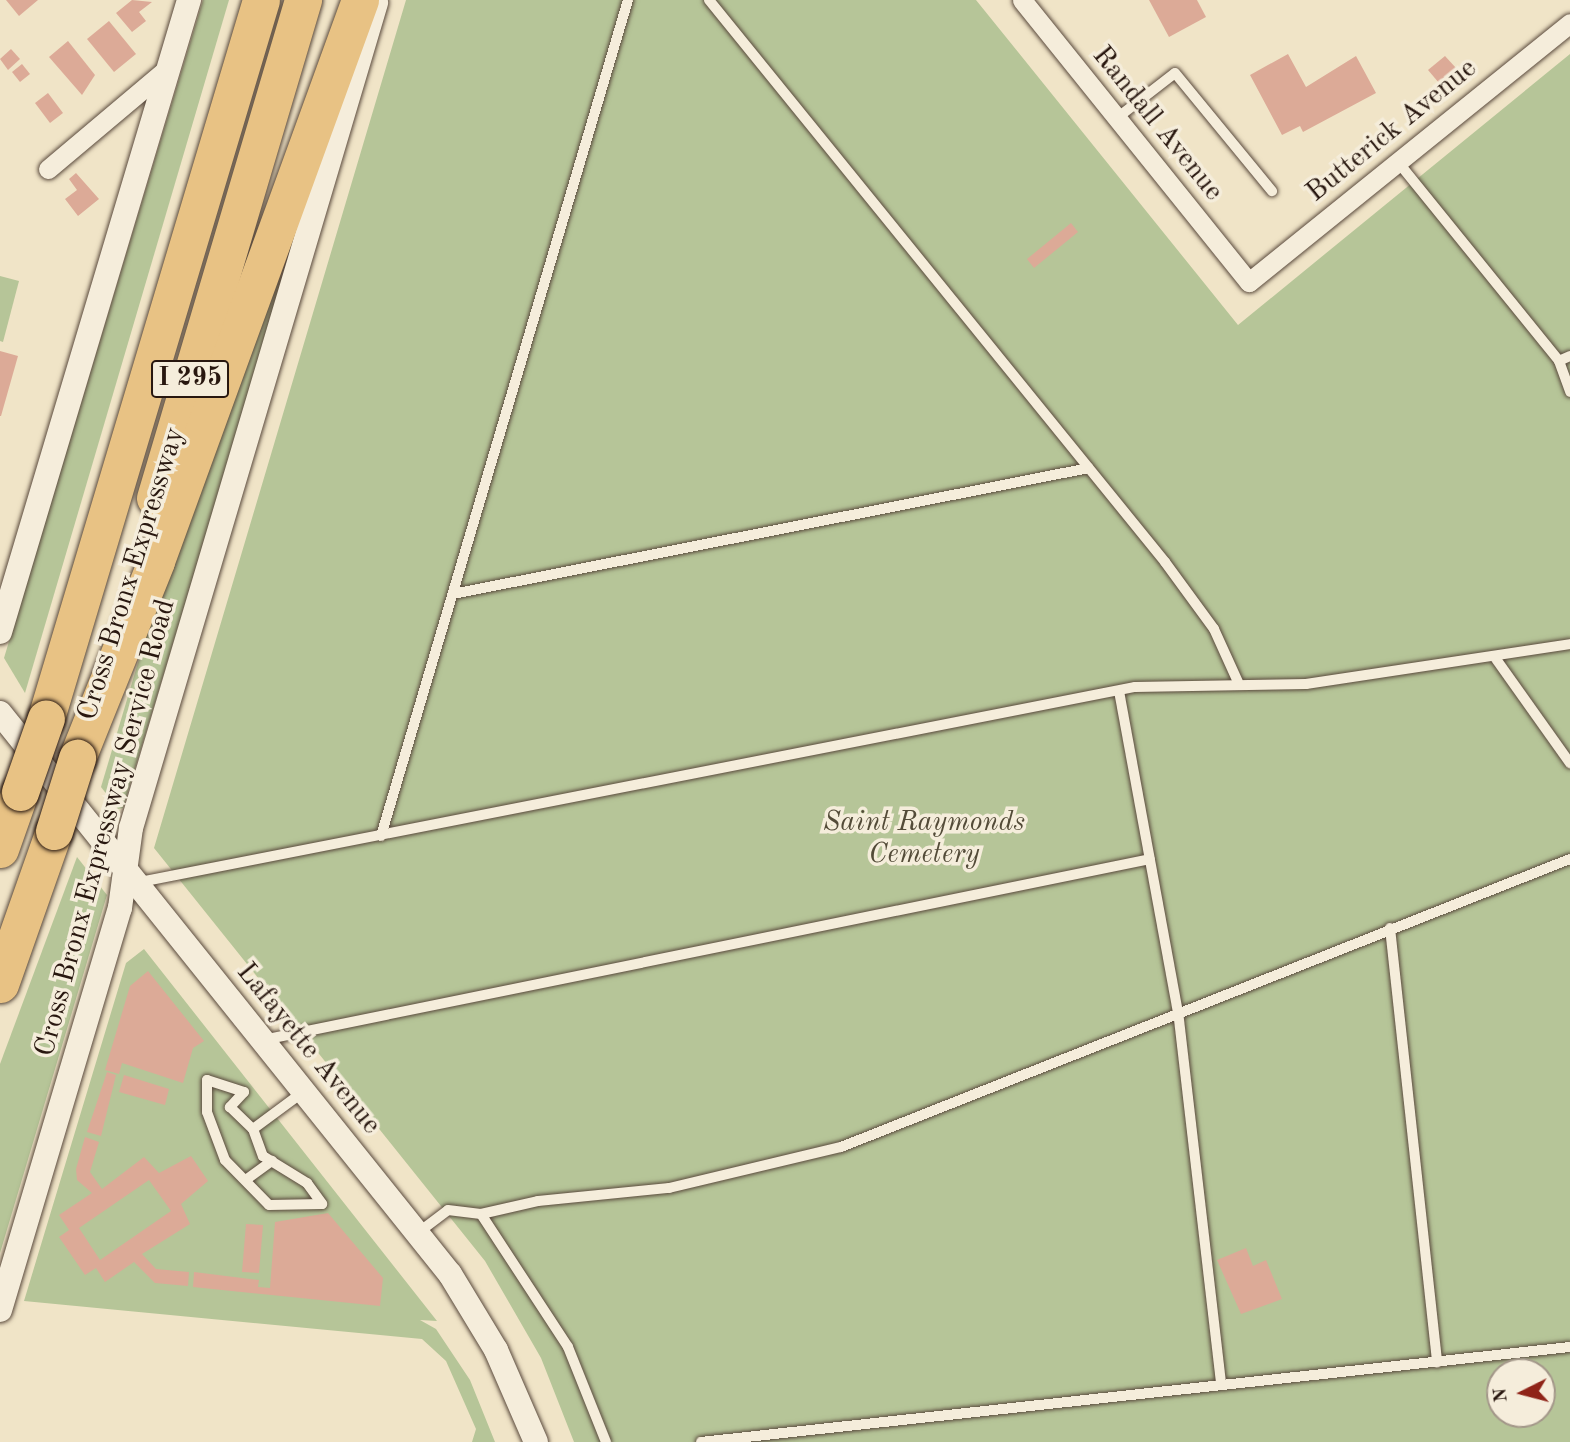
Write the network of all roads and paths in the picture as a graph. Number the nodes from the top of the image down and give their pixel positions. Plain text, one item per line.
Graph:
1 (189, 0) edge
2 (252, 0) edge
3 (261, 0) edge
4 (303, 0) edge
5 (360, 0) edge
6 (377, 0) edge
7 (628, 0) edge
8 (709, 0) edge
9 (1022, 0) edge
10 (1570, 23) edge
11 (168, 68) junction
12 (228, 104) junction
13 (1117, 118) junction
14 (1398, 162) junction
15 (48, 169) dead end
16 (1272, 191) dead end
17 (1249, 282) joint
18 (1570, 356) edge
19 (1559, 361) junction
20 (1570, 392) edge
21 (1089, 468) junction
22 (453, 594) junction
23 (0, 632) edge
24 (1570, 644) edge
25 (1496, 659) junction
26 (1238, 682) junction
27 (1119, 691) junction
28 (0, 713) edge
29 (77, 758) junction
30 (1570, 764) edge
31 (381, 836) junction
32 (0, 849) edge
33 (1150, 859) junction
34 (1570, 859) edge
35 (131, 876) junction
36 (1390, 928) junction
37 (0, 984) edge
38 (1178, 1011) junction
39 (263, 1040) junction
40 (304, 1092) junction
41 (253, 1129) junction
42 (272, 1160) junction
43 (247, 1179) junction
44 (481, 1214) junction
45 (418, 1233) junction
46 (0, 1310) edge
47 (1570, 1347) edge
48 (1437, 1362) junction
49 (1221, 1385) junction
50 (536, 1442) edge
51 (606, 1442) edge
52 (701, 1442) edge

1 - 11 street
2 - 12 highway
3 - 12 highway, Cross Bronx Expressway / I 295
4 - 29 highway, Cross Bronx Expressway / I 295
5 - 29 highway
6 - 35 street, Cross Bronx Expressway Service Road
7 - 22 lane
8 - 21 lane
9 - 13 street, Randall Avenue
10 - 14 street, Butterick Avenue
11 - 15 street
11 - 23 street
12 - 32 highway, Cross Bronx Expressway / I 295, bridge
13 - 16 lane
13 - 17 street, Randall Avenue
14 - 17 street, Butterick Avenue
14 - 19 lane
18 - 19 lane
19 - 20 lane
21 - 22 lane
21 - 26 lane
22 - 31 lane
24 - 25 lane
25 - 26 lane
25 - 30 lane
26 - 27 lane
27 - 31 lane
27 - 33 lane
28 - 35 street, Lafayette Avenue
29 - 37 highway, Cross Bronx Expressway / I 295, bridge
31 - 35 lane
33 - 38 lane
33 - 39 lane
34 - 36 lane
35 - 39 street, Lafayette Avenue
35 - 46 street, Cross Bronx Expressway Service Road
36 - 38 lane
36 - 48 lane
38 - 44 lane
38 - 49 lane
39 - 40 street, Lafayette Avenue
40 - 41 lane
40 - 45 street, Lafayette Avenue
41 - 42 lane
41 - 43 lane
42 - 43 lane
42 - 43 lane
44 - 45 lane
44 - 51 lane
45 - 50 street, Lafayette Avenue
47 - 48 lane
48 - 49 lane
49 - 52 lane

